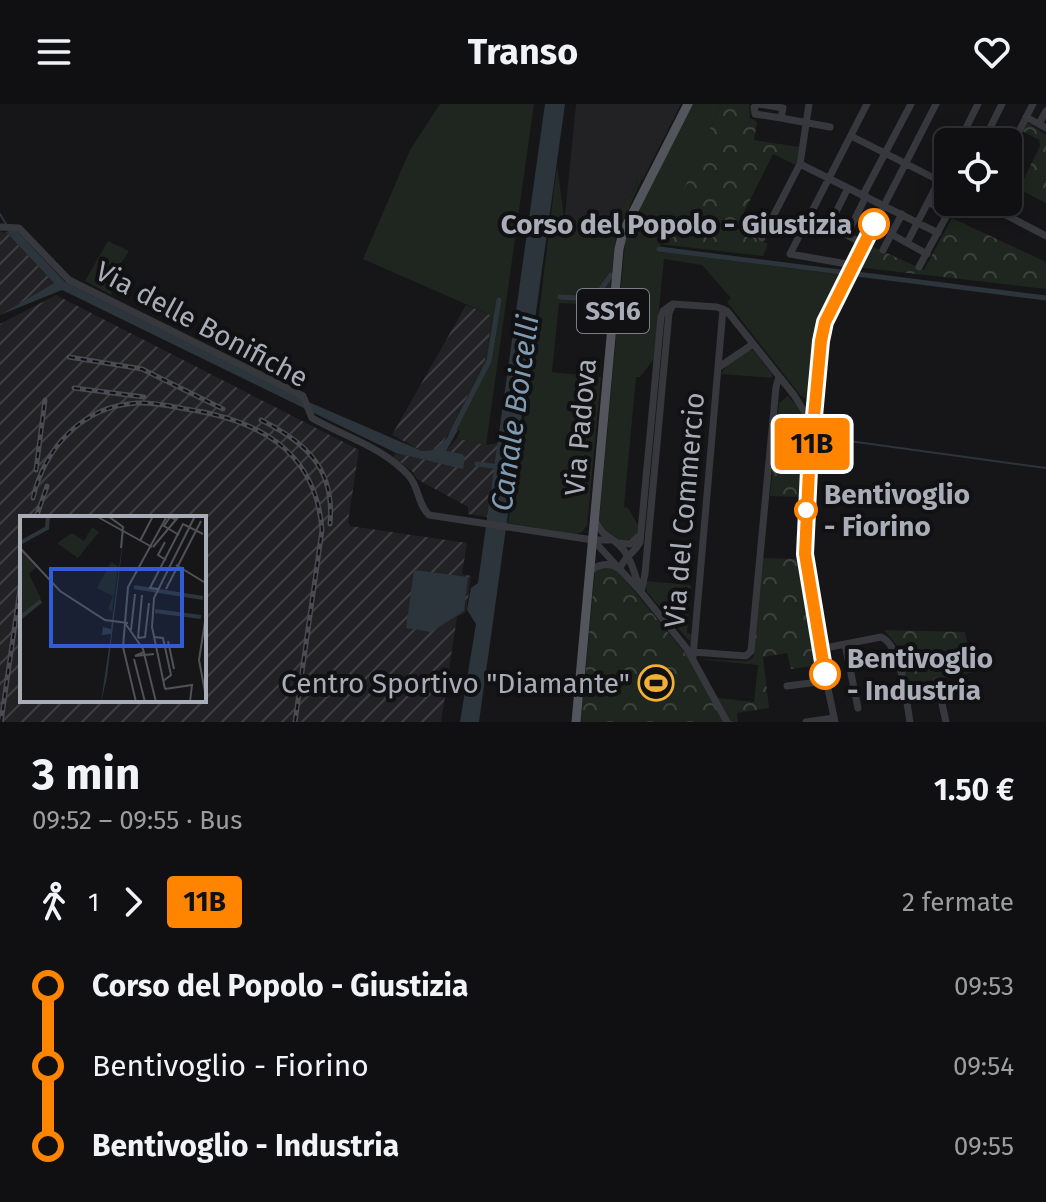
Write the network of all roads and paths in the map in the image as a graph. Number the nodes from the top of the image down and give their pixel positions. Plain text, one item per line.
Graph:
1 (688, 104) edge
2 (809, 104) edge
3 (867, 104) edge
4 (911, 104) edge
5 (936, 104) edge
6 (978, 104) edge
7 (1033, 104) edge
8 (999, 105) edge
9 (1046, 111) edge
10 (1026, 117) junction
11 (781, 118) dead end
12 (807, 121) junction
13 (1043, 126) edge
14 (830, 127) dead end
15 (966, 128) edge
16 (989, 128) edge
17 (1020, 128) edge
18 (851, 136) junction
19 (885, 153) junction
20 (905, 163) junction
21 (800, 164) junction
22 (934, 178) edge
23 (829, 179) junction
24 (848, 188) junction
25 (934, 190) edge
26 (865, 196) junction
27 (928, 202) junction
28 (884, 205) junction
29 (934, 205) edge
30 (902, 214) junction
31 (946, 216) edge
32 (1009, 216) edge
33 (918, 223) junction
34 (2, 227) edge
35 (938, 233) junction
36 (891, 234) junction
37 (847, 235) junction
38 (1046, 236) edge
39 (762, 238) dead end
40 (907, 243) junction
41 (864, 244) junction
42 (883, 250) dead end
43 (927, 254) junction
44 (853, 265) junction
45 (919, 267) dead end
46 (723, 309) junction
47 (753, 344) junction
48 (719, 367) junction
49 (660, 368) junction
50 (782, 380) junction
51 (793, 394) junction
52 (816, 396) junction
53 (775, 403) junction
54 (805, 405) junction
55 (815, 408) junction
56 (813, 425) junction
57 (595, 518) junction
58 (641, 533) junction
59 (593, 540) junction
60 (615, 542) junction
61 (627, 557) junction
62 (646, 566) junction
63 (622, 572) junction
64 (589, 574) junction
65 (636, 576) junction
66 (641, 592) junction
67 (845, 644) junction
68 (820, 649) junction
69 (693, 655) junction
70 (826, 681) junction
71 (937, 681) dead end
72 (787, 686) dead end
73 (858, 708) dead end
74 (835, 720) edge
75 (576, 722) edge
76 (727, 722) edge
77 (806, 722) edge
78 (910, 722) edge
79 (946, 722) edge

1 - 57 main road, Via Padova / SS16
2 - 12 street
3 - 18 street
4 - 19 street
5 - 20 street
6 - 15 street
7 - 10 street
8 - 16 street
9 - 13 street
10 - 13 street
10 - 17 street
11 - 12 street
12 - 14 street
12 - 21 street
18 - 19 street
18 - 23 street
19 - 20 street
19 - 26 street
20 - 22 street
20 - 28 street
21 - 23 street
21 - 39 street
23 - 24 street
23 - 44 street
24 - 26 street
24 - 37 street
25 - 27 street
26 - 28 street
26 - 37 street
27 - 29 street
27 - 33 street
28 - 30 street
28 - 41 street
30 - 33 street
30 - 36 street
31 - 35 street
32 - 38 street
33 - 35 street
33 - 40 street
34 - 59 street, Via delle Bonifiche
35 - 43 street
36 - 40 street
36 - 42 street
37 - 41 street
40 - 43 street
41 - 44 street
43 - 45 street
44 - 52 street
46 - 47 street
46 - 48 street, Via del Commercio
46 - 49 street
47 - 48 street, Via del Commercio
47 - 50 street
48 - 69 street, Via del Commercio
49 - 58 street
49 - 62 street
50 - 51 street
50 - 53 street
51 - 53 street
51 - 54 street
52 - 54 street
52 - 55 street
53 - 69 street
54 - 55 street
54 - 56 street
55 - 56 street
56 - 68 street
57 - 59 main road, Via Padova / SS16
57 - 60 street
58 - 60 street
58 - 61 street
59 - 60 street, Via delle Bonifiche
59 - 63 street
59 - 64 main road, Via Padova / SS16
60 - 61 street
61 - 63 street
61 - 65 street
62 - 65 street
62 - 66 street
63 - 64 street
63 - 65 street
63 - 66 street
64 - 75 main road, Via Padova / SS16
65 - 66 street
66 - 69 street
67 - 68 street
67 - 73 street
67 - 78 street
68 - 70 street
69 - 76 street
70 - 72 street
70 - 74 street
71 - 79 street
74 - 77 street

